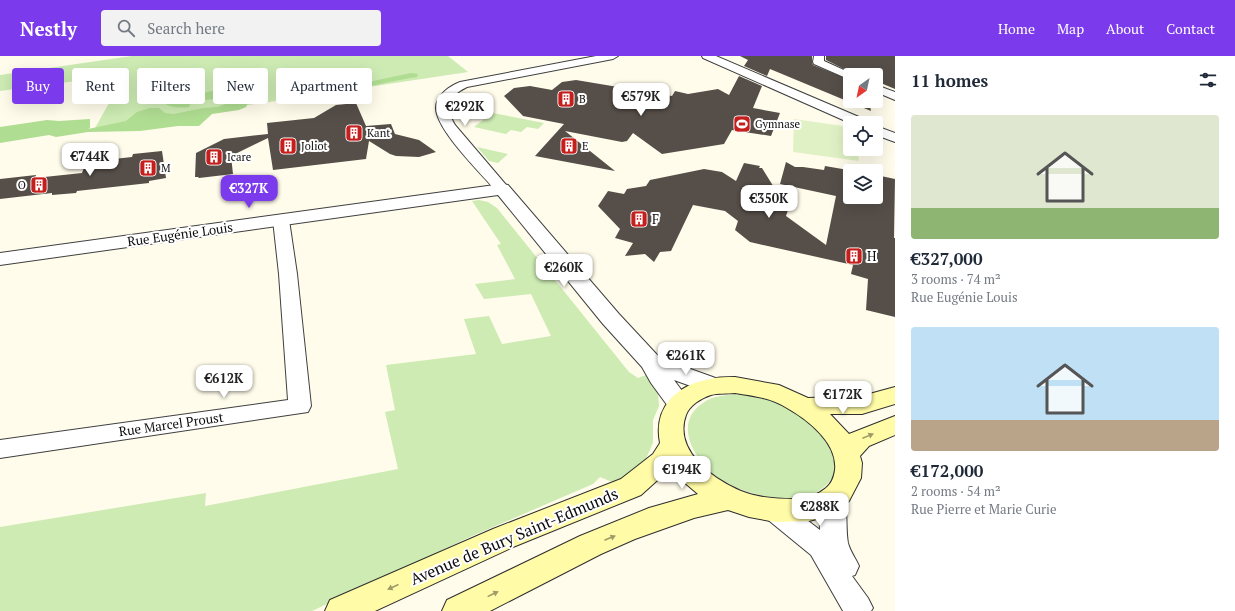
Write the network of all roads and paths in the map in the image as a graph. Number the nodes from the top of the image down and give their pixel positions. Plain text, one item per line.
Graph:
1 (613, 56) edge
2 (707, 56) edge
3 (819, 56) edge
4 (843, 73) edge
5 (883, 91) edge
6 (895, 96) edge
7 (845, 116) edge
8 (895, 129) edge
9 (883, 130) edge
10 (883, 133) edge
11 (895, 138) edge
12 (502, 189) junction
13 (281, 220) junction
14 (0, 259) edge
15 (652, 363) junction
16 (713, 386) junction
17 (895, 395) edge
18 (679, 403) junction
19 (804, 407) junction
20 (895, 425) edge
21 (672, 444) junction
22 (0, 449) edge
23 (846, 453) junction
24 (729, 498) junction
25 (832, 500) junction
26 (776, 511) junction
27 (858, 610) edge
28 (341, 611) edge
29 (458, 611) edge

1 - 12 street
2 - 7 street
3 - 4 street
5 - 6 street
8 - 9 street
10 - 11 street
12 - 13 street, Rue Eugénie Louis
12 - 15 street
13 - 14 street, Rue Eugénie Louis
13 - 22 street, Rue Marcel Proust
15 - 16 street
15 - 18 street
16 - 18 main road
16 - 19 main road
17 - 19 main road
18 - 21 main road
19 - 23 main road
23 -> 20 main road
21 - 24 main road
21 -> 28 main road, Avenue de Bury Saint-Edmunds
23 - 25 main road
24 - 26 main road
29 -> 24 main road
25 - 26 main road
25 - 27 street
26 - 27 street

